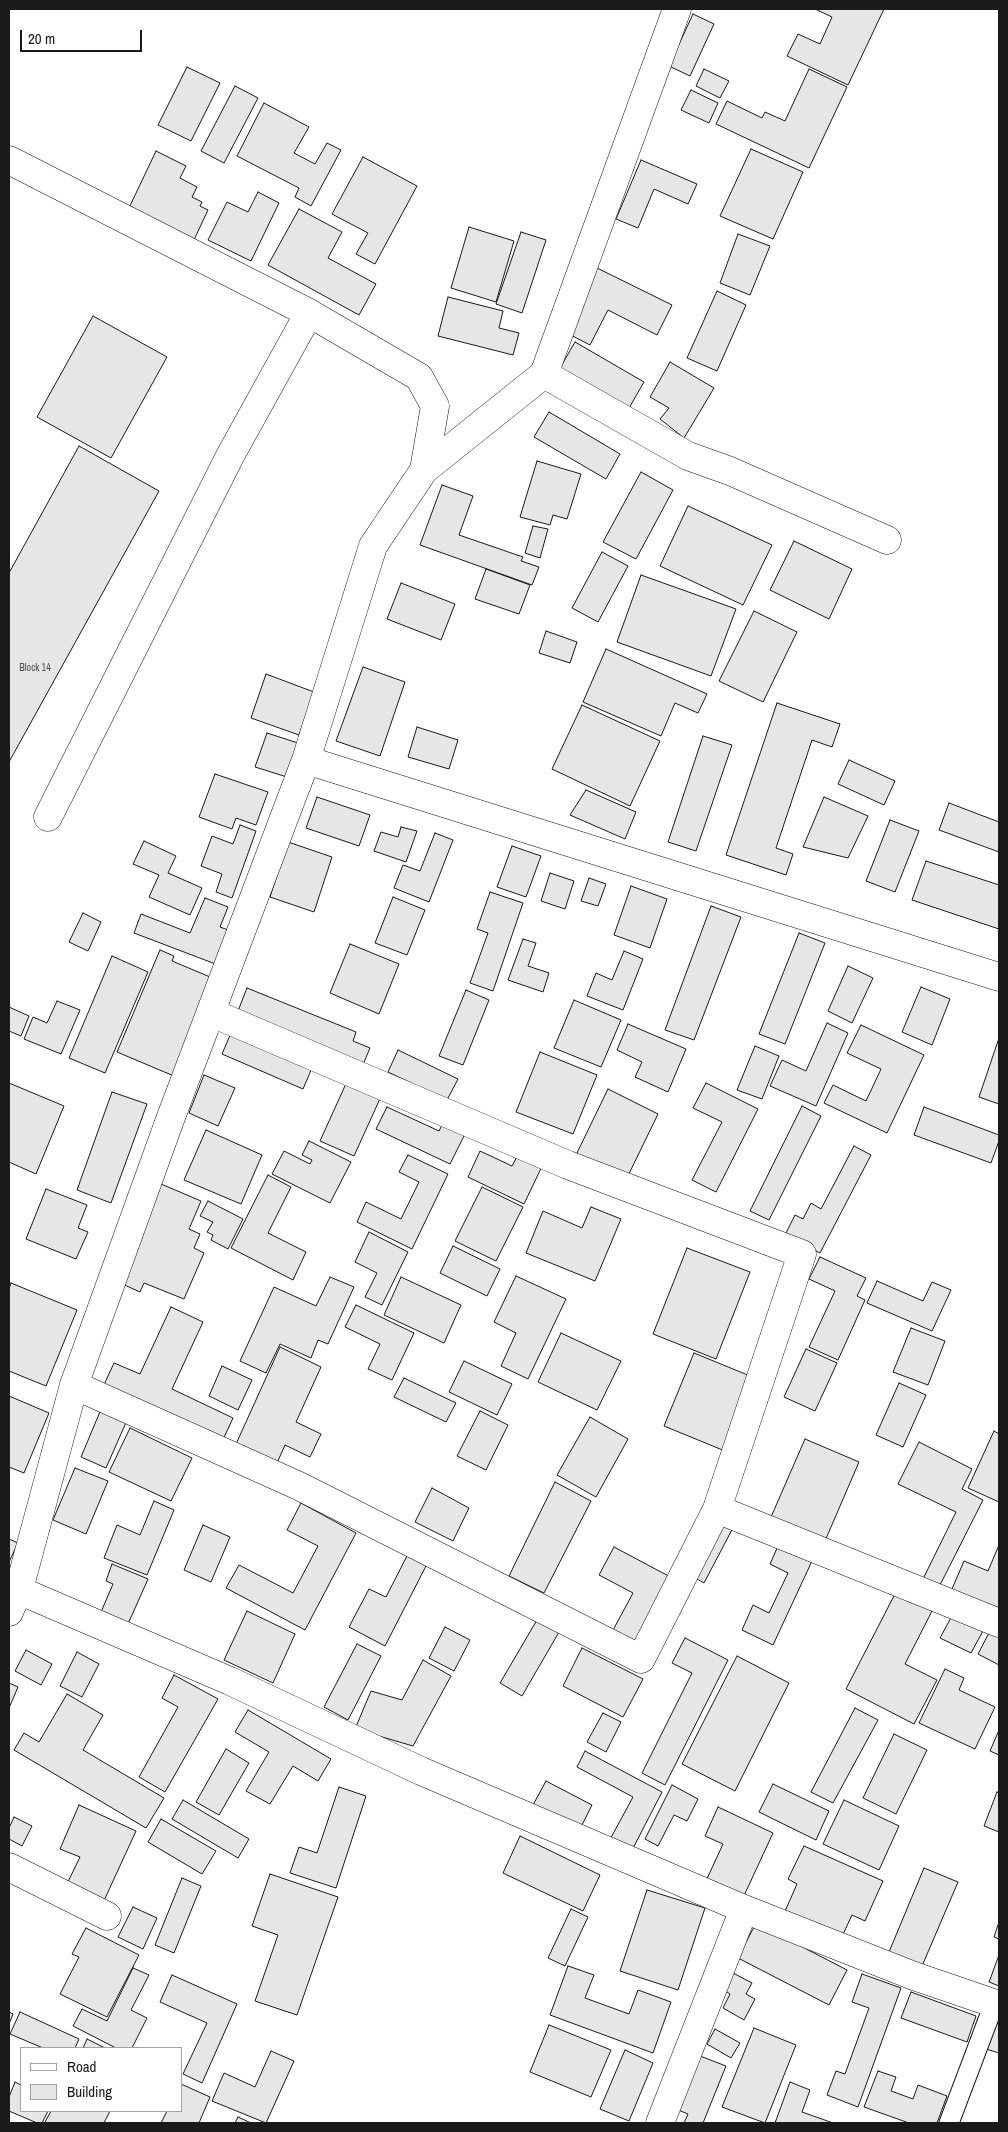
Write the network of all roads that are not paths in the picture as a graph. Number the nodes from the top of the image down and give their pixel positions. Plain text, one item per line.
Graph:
1 (677, 9) edge
2 (9, 160) edge
3 (309, 313) junction
4 (544, 374) junction
5 (424, 470) junction
6 (887, 540) dead end
7 (306, 760) junction
8 (48, 817) dead end
9 (999, 977) edge
10 (212, 1013) junction
11 (74, 1385) junction
12 (717, 1509) junction
13 (12, 1595) edge
14 (999, 1623) edge
15 (9, 1867) edge
16 (744, 1909) junction
17 (107, 1916) dead end
18 (997, 2004) edge
19 (660, 2123) edge
20 (949, 2123) edge

1 - 4 street
2 - 3 street
3 - 5 street
3 - 8 street
4 - 5 street
4 - 6 street
5 - 7 street
7 - 9 street
7 - 10 street
10 - 11 street
10 - 12 street
11 - 12 street
11 - 13 street
12 - 14 street
13 - 16 street
15 - 17 street
16 - 18 street
16 - 19 street
18 - 20 lane

